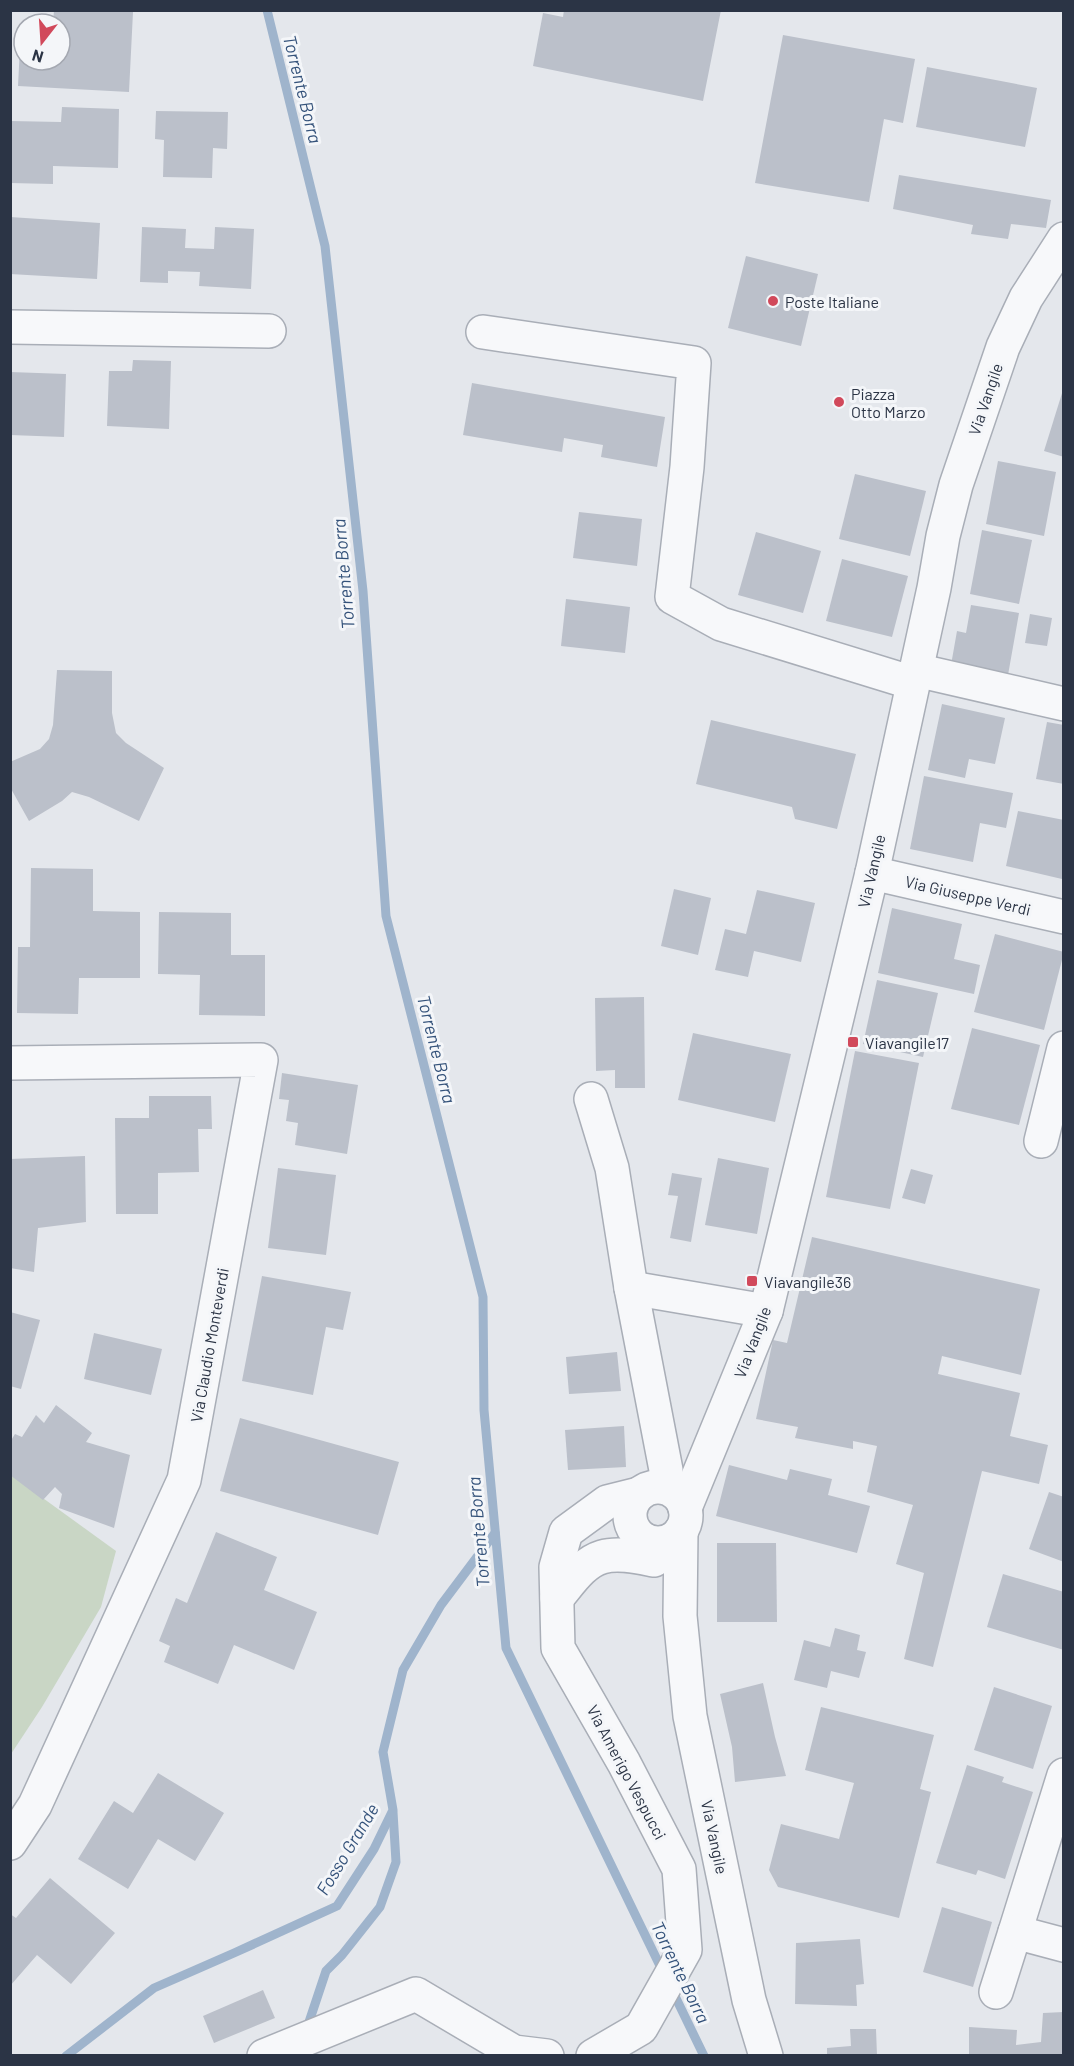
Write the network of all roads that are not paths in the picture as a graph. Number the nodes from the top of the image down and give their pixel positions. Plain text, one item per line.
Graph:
1 (1062, 246) edge
2 (10, 327) edge
3 (269, 331) dead end
4 (483, 332) dead end
5 (915, 676) junction
6 (1064, 705) edge
7 (872, 873) junction
8 (1064, 917) edge
9 (1064, 1048) edge
10 (10, 1063) edge
11 (591, 1099) dead end
12 (1041, 1141) dead end
13 (631, 1288) junction
14 (762, 1320) junction
15 (654, 1484) junction
16 (683, 1519) junction
17 (650, 1550) junction
18 (557, 1599) junction
19 (680, 1616) junction
20 (1064, 1775) edge
21 (10, 1843) edge
22 (1015, 1932) junction
23 (1064, 1945) edge
24 (996, 1992) dead end
25 (264, 2055) edge
26 (547, 2055) edge
27 (592, 2055) edge
28 (766, 2055) edge

1 - 5 street, Via Vangile
2 - 3 street
4 - 5 street
5 - 6 street
5 - 7 street, Via Vangile
7 - 8 street, Via Giuseppe Verdi
7 - 14 street, Via Vangile
9 - 12 street
10 - 21 street, Via Claudio Monteverdi
11 - 13 street
13 - 14 street
13 - 15 street
14 - 15 street
14 - 16 street, Via Vangile
15 - 16 street
15 - 17 street
15 - 18 street, Via Amerigo Vespucci
16 - 17 street
16 - 19 street, Via Vangile
17 - 18 street
17 - 19 street, Via Vangile
18 - 27 street, Via Amerigo Vespucci
19 - 28 street, Via Vangile
20 - 22 street
22 - 23 street
22 - 24 street
25 - 26 street

